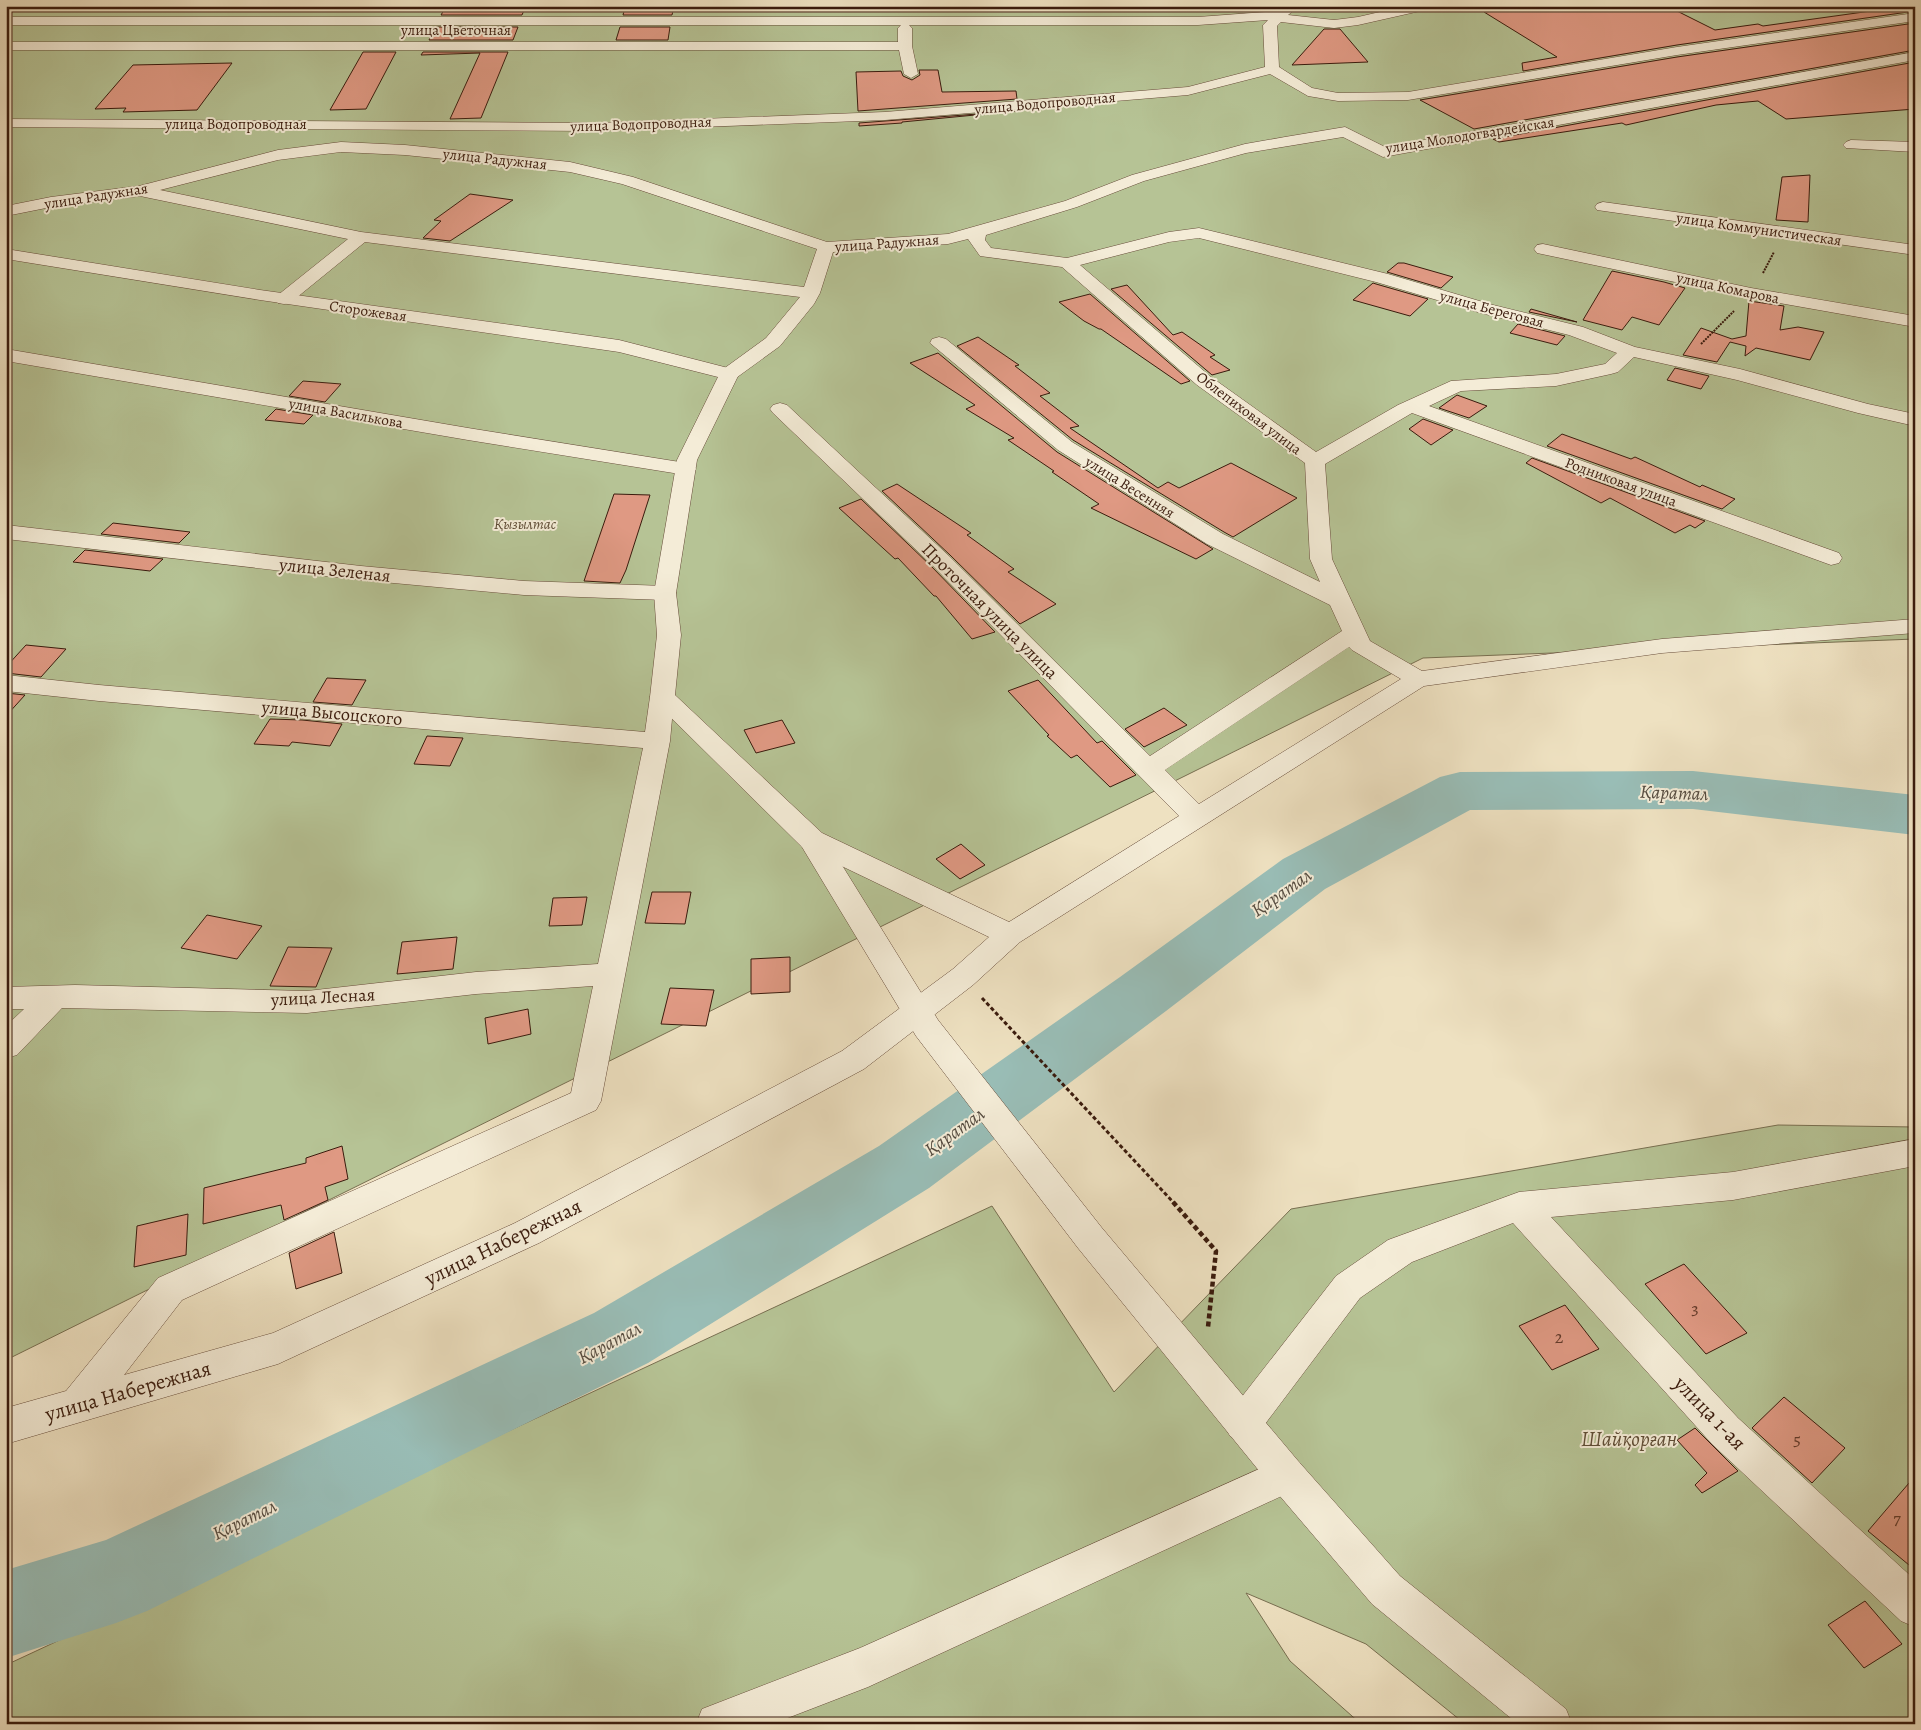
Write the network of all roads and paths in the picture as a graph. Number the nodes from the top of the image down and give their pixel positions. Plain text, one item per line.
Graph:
1 (305, 6) edge
2 (766, 6) edge
3 (1296, 6) edge
4 (1424, 6) edge
5 (1279, 16) junction
6 (1915, 17) edge
7 (302, 20) junction
8 (6, 21) edge
9 (768, 22) junction
10 (905, 22) junction
11 (769, 44) junction
12 (6, 46) edge
13 (905, 46) junction
14 (1915, 56) edge
15 (1272, 69) junction
16 (911, 74) dead end
17 (6, 123) edge
18 (597, 127) junction
19 (1851, 145) dead end
20 (1915, 147) edge
21 (570, 167) junction
22 (138, 191) junction
23 (1603, 207) dead end
24 (6, 211) edge
25 (978, 232) junction
26 (361, 237) junction
27 (826, 246) junction
28 (1543, 249) dead end
29 (1915, 250) edge
30 (6, 254) edge
31 (1067, 263) junction
32 (811, 293) junction
33 (284, 299) junction
34 (1915, 322) edge
35 (939, 343) dead end
36 (1630, 351) junction
37 (6, 354) edge
38 (729, 374) junction
39 (1411, 406) junction
40 (780, 408) dead end
41 (1915, 420) edge
42 (1315, 461) junction
43 (686, 469) junction
44 (6, 532) edge
45 (1830, 558) dead end
46 (665, 593) junction
47 (1340, 601) junction
48 (1915, 626) edge
49 (1354, 633) junction
50 (1418, 679) junction
51 (6, 683) edge
52 (662, 696) junction
53 (657, 741) junction
54 (1149, 769) junction
55 (1197, 818) junction
56 (812, 840) junction
57 (1010, 935) junction
58 (610, 974) junction
59 (963, 977) junction
60 (54, 997) junction
61 (6, 998) edge
62 (922, 1019) junction
63 (6, 1046) edge
64 (1915, 1152) edge
65 (1519, 1206) junction
66 (1202, 1375) junction
67 (76, 1406) junction
68 (1243, 1424) junction
69 (6, 1426) edge
70 (1286, 1475) junction
71 (1915, 1607) edge
72 (717, 1724) edge
73 (1550, 1724) edge

1 - 7 street
2 - 9 street
3 - 5 street
4 - 5 street
5 - 10 street
5 - 15 street
6 - 15 street
7 - 8 street
7 - 9 street
9 - 10 street
9 - 11 street
10 - 13 street
11 - 12 street, улица Цветочная
11 - 13 street, улица Цветочная
13 - 16 street
14 - 25 street, улица Молодогвардейская
15 - 18 street, улица Водопроводная
17 - 18 street, улица Водопроводная
18 - 21 street
19 - 20 street
21 - 22 street, улица Радужная
21 - 27 street, улица Радужная
22 - 24 street, улица Радужная
22 - 26 street
23 - 29 street, улица Коммунистическая
25 - 27 street, улица Радужная
25 - 31 street
26 - 32 street
26 - 33 street
27 - 32 street
28 - 34 street, улица Комарова
30 - 33 street, Сторожевая
31 - 36 street, улица Береговая
31 - 42 street, Облепиховая улица
32 - 38 street
33 - 38 street, Сторожевая
35 - 47 street, улица Весенняя
36 - 39 street
36 - 41 street, улица Береговая
37 - 43 street, улица Василькова
38 - 43 street
39 - 42 street
39 - 45 street, Родниковая улица
40 - 54 street, Проточная улица улица
42 - 47 street, Облепиховая улица
43 - 46 street
44 - 46 street, улица Зеленая
46 - 52 street
47 - 49 street, Облепиховая улица
48 - 50 street
49 - 50 street, Облепиховая улица
49 - 54 street
50 - 55 street, улица Набережная
51 - 53 street, улица Высоцского
52 - 53 street
52 - 56 street
53 - 58 street
54 - 55 street, Проточная улица улица
55 - 57 street, улица Набережная
56 - 57 street
56 - 62 street
57 - 59 street, улица Набережная
58 - 60 street, улица Лесная
58 - 67 street
59 - 62 street, улица Набережная
59 - 66 path
60 - 61 street, улица Лесная
60 - 63 street
62 - 66 street
62 - 67 street, улица Набережная
64 - 65 street
65 - 68 street
65 - 71 street, улица 1-ая
66 - 68 street
67 - 69 street, улица Набережная
68 - 70 street
70 - 72 street
70 - 73 street

